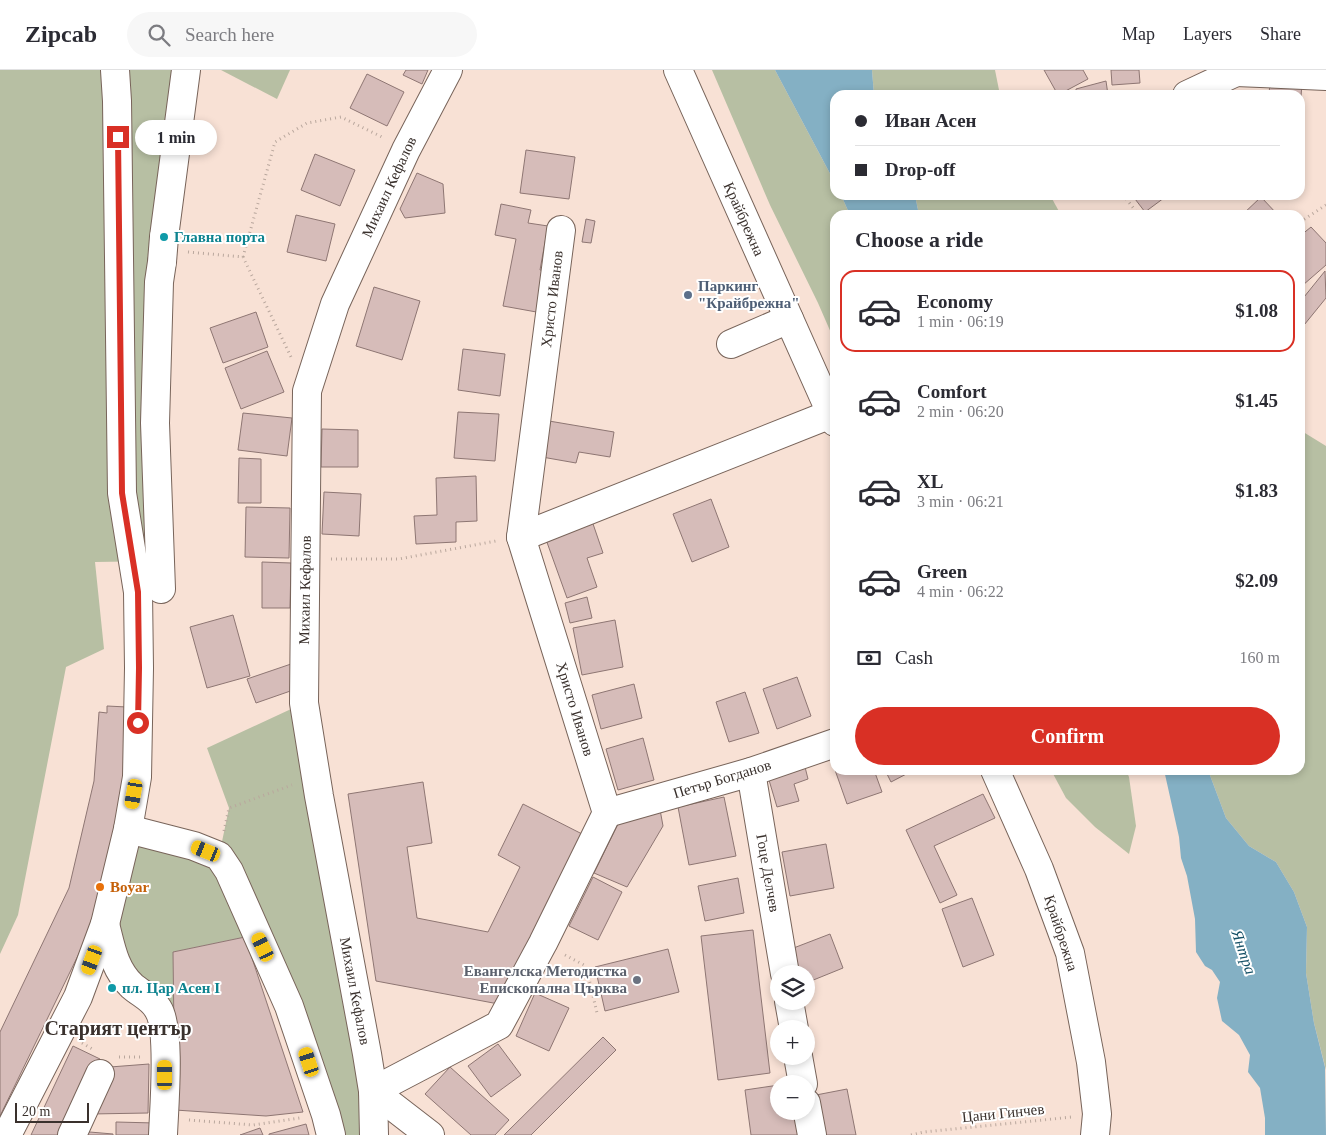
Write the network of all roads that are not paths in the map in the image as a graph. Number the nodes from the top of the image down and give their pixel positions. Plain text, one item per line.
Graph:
1 (115, 70) edge
2 (186, 70) edge
3 (448, 70) edge
4 (678, 70) edge
5 (1234, 71) edge
6 (1326, 76) edge
7 (1197, 90) edge
8 (561, 230) dead end
9 (789, 319) junction
10 (730, 344) dead end
11 (830, 411) edge
12 (830, 419) edge
13 (521, 537) junction
14 (161, 589) dead end
15 (830, 745) edge
16 (751, 772) junction
17 (996, 775) edge
18 (607, 813) junction
19 (128, 828) junction
20 (105, 924) junction
21 (783, 965) edge
22 (134, 988) junction
23 (78, 997) junction
24 (108, 1065) road end
25 (373, 1091) junction
26 (809, 1120) edge
27 (328, 1125) edge
28 (1096, 1125) edge
29 (164, 1126) edge
30 (7, 1135) edge
31 (72, 1135) edge
32 (374, 1135) edge
33 (430, 1135) edge
34 (812, 1135) edge

1 - 19 street
2 - 14 street
3 - 25 street, Михаил Кефалов
4 - 9 street, Крайбрежна
5 - 6 street
5 - 7 street
8 - 13 street, Христо Иванов
9 - 10 street
9 - 11 street, Крайбрежна
12 - 13 street
13 - 18 street, Христо Иванов
15 - 16 street, Петър Богданов
16 - 18 street, Петър Богданов
16 - 21 street, Гоце Делчев
17 - 28 street, Крайбрежна
18 - 25 street
19 - 20 street
19 - 27 street
20 - 22 street
20 - 23 street
22 - 23 street
22 - 29 street
23 - 30 street
24 - 31 street
25 - 32 street, Михаил Кефалов
25 - 33 street
26 - 34 street

